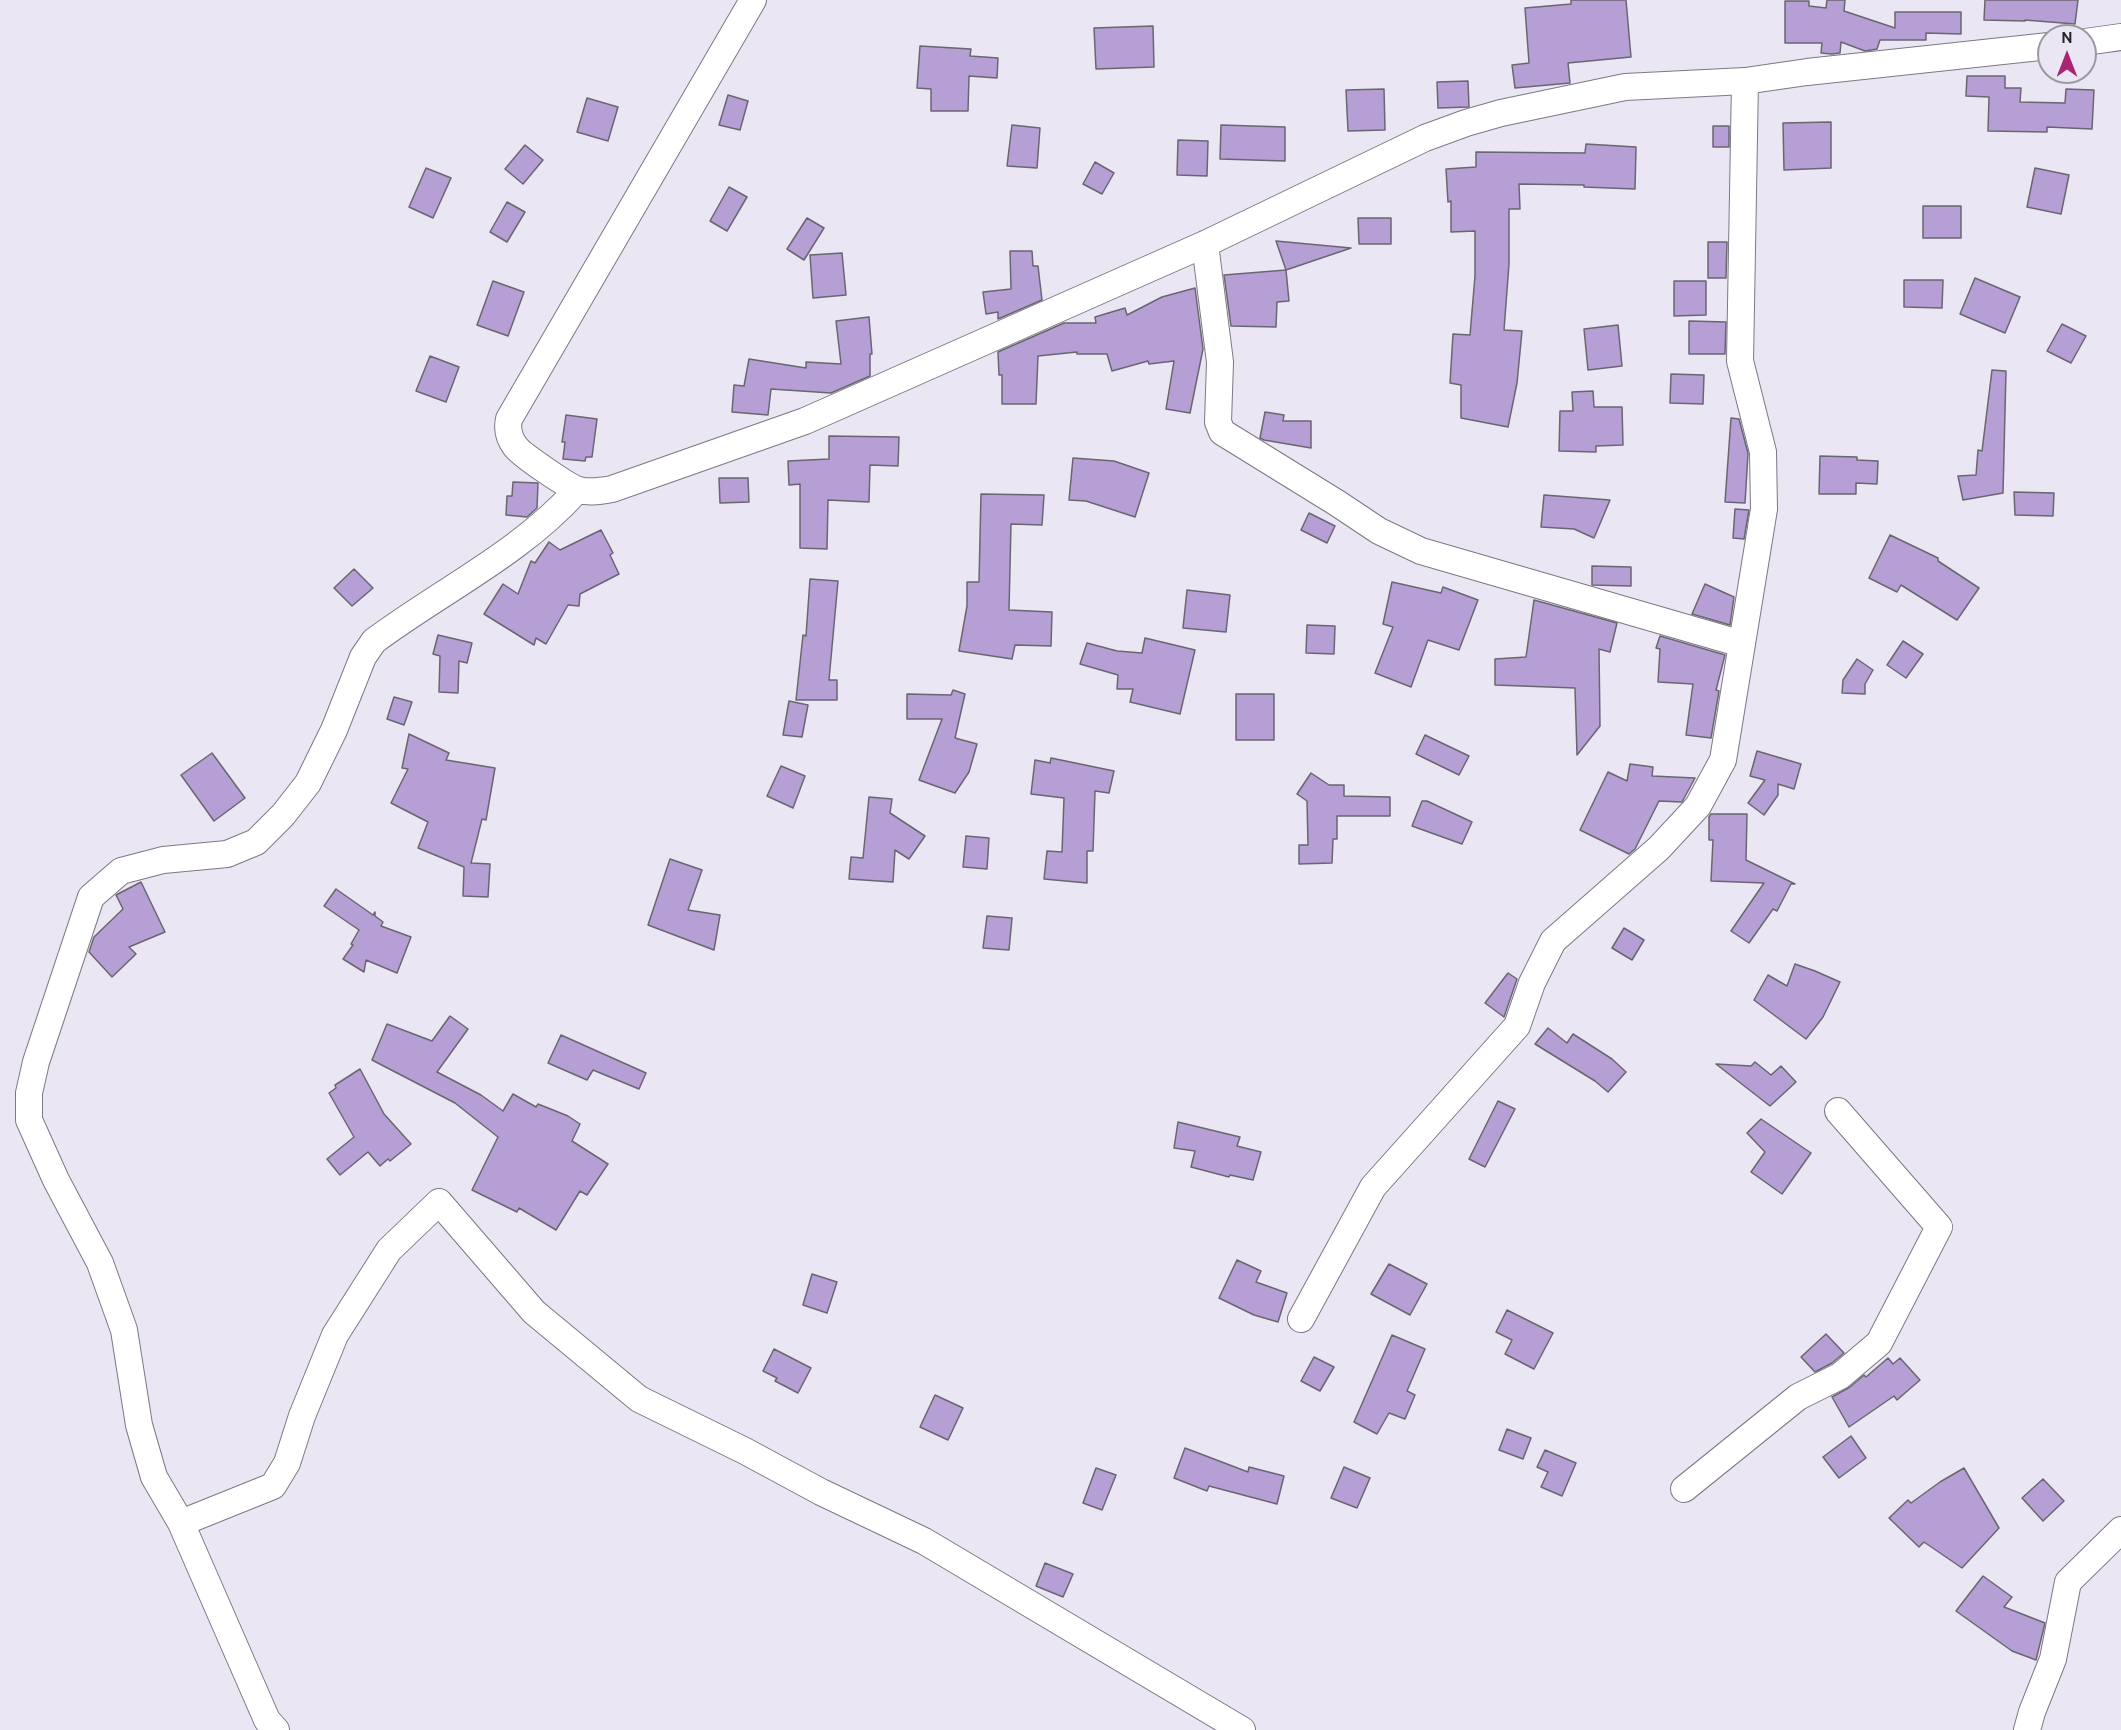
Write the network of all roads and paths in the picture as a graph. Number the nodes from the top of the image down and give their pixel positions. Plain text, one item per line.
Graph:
1 (753, 0) edge
2 (2121, 37) edge
3 (2097, 40) edge
4 (2037, 47) edge
5 (1745, 81) junction
6 (1205, 244) junction
7 (578, 490) junction
8 (1742, 644) junction
9 (1838, 1111) dead end
10 (1301, 1319) dead end
11 (1684, 1489) dead end
12 (181, 1523) junction
13 (2121, 1530) edge
14 (276, 1730) edge
15 (1242, 1730) edge
16 (2027, 1730) edge

1 - 7 street
2 - 3 street
4 - 5 street
5 - 6 street
5 - 8 street
6 - 7 street
6 - 8 street
7 - 12 street
8 - 10 street
9 - 11 street
12 - 14 street
12 - 15 street
13 - 16 street

